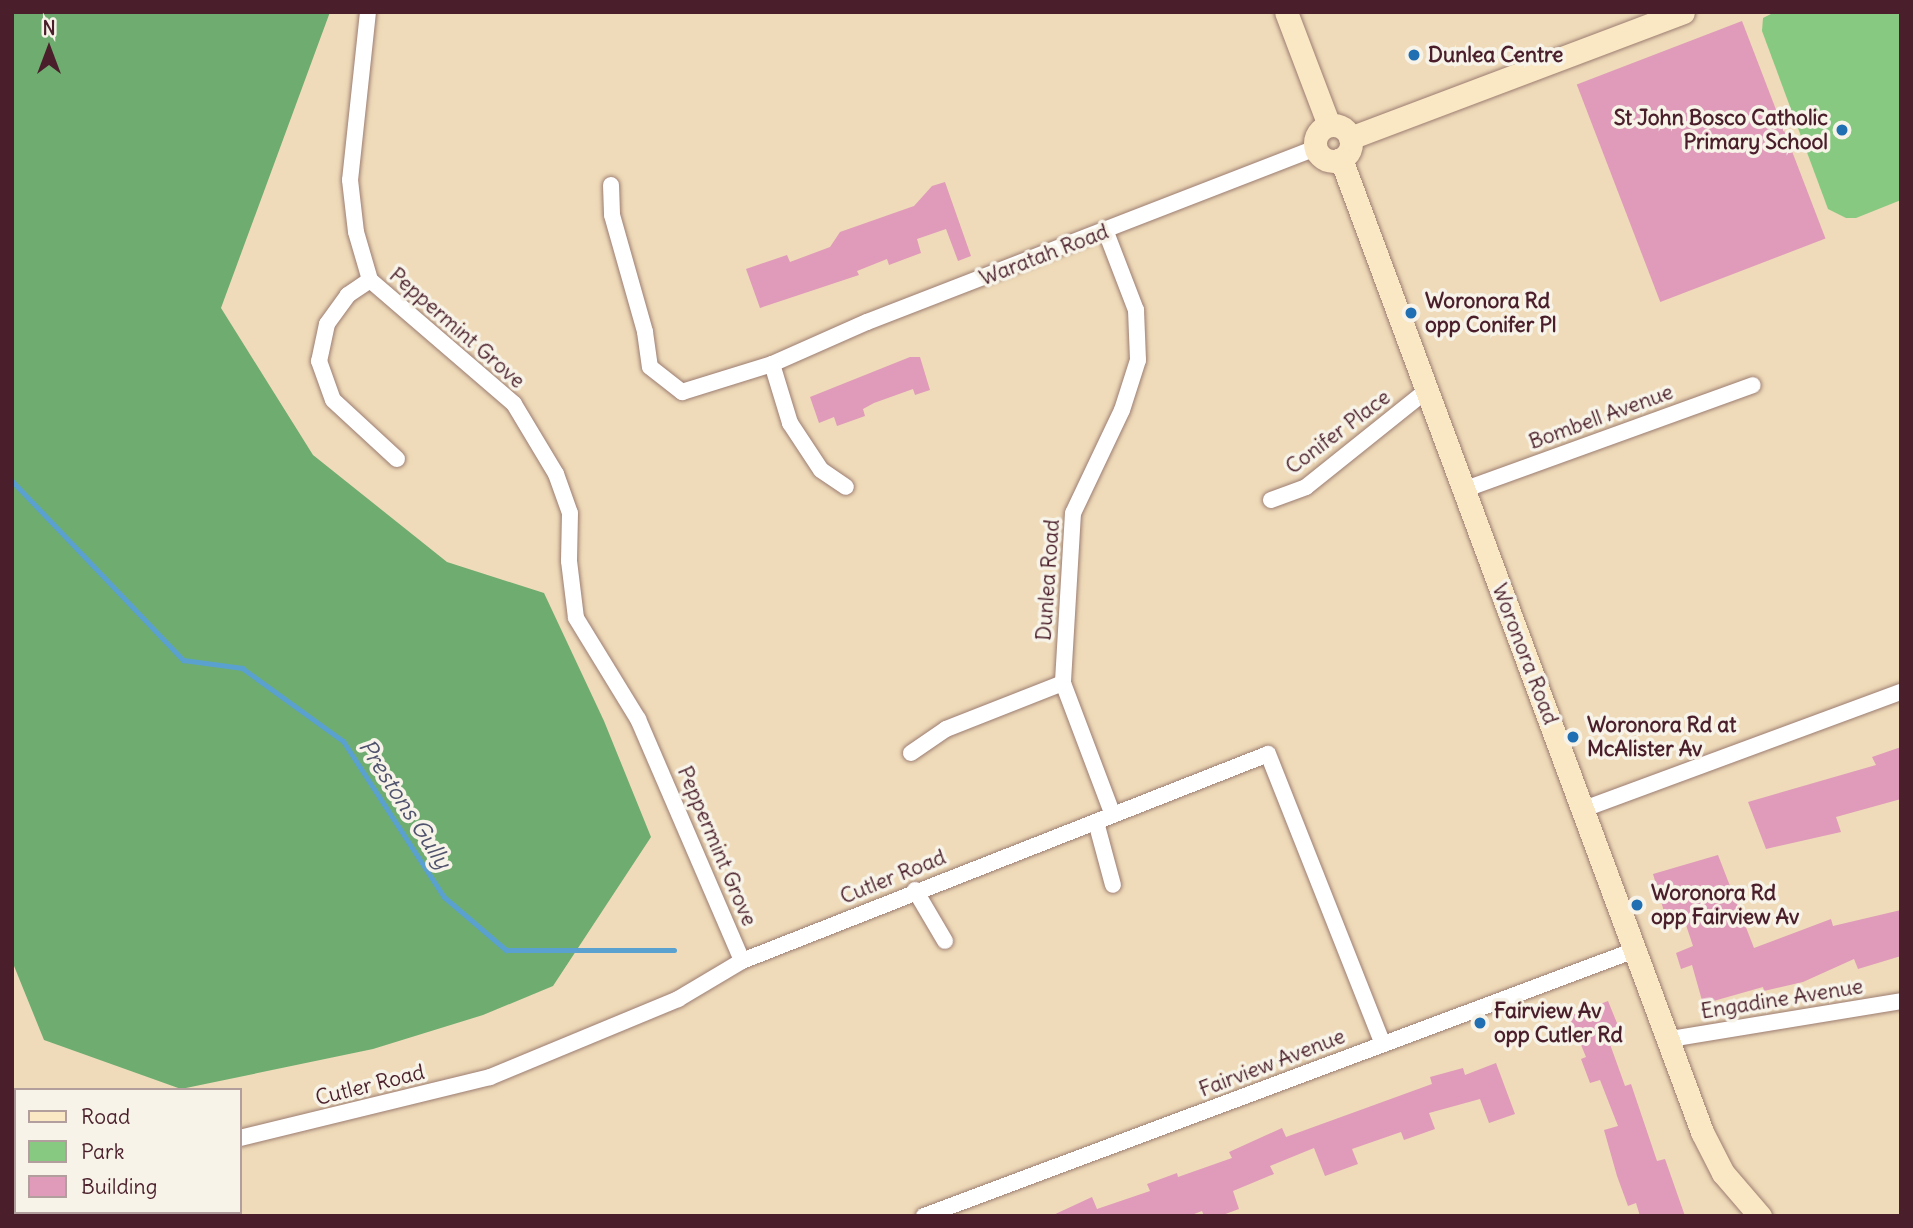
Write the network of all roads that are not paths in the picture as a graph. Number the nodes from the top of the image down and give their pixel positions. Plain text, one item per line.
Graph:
1 (368, 12) edge
2 (1286, 12) edge
3 (1683, 12) edge
4 (1329, 125) junction
5 (1316, 148) junction
6 (1345, 148) junction
7 (611, 185) dead end
8 (1106, 232) junction
9 (370, 280) junction
10 (772, 364) junction
11 (1753, 385) dead end
12 (1426, 391) junction
13 (397, 459) dead end
14 (846, 486) dead end
15 (1463, 490) junction
16 (1271, 500) dead end
17 (1063, 683) junction
18 (1901, 692) edge
19 (911, 753) dead end
20 (1584, 809) junction
21 (1113, 815) junction
22 (1096, 822) junction
23 (1113, 885) dead end
24 (915, 890) junction
25 (945, 941) dead end
26 (1634, 950) junction
27 (743, 961) junction
28 (1901, 1001) edge
29 (1670, 1039) junction
30 (1383, 1044) junction
31 (242, 1138) edge
32 (936, 1214) edge
33 (1760, 1216) edge

1 - 9 street, Peppermint Grove
2 - 4 street
3 - 6 street
4 - 5 street
4 - 6 street
5 - 6 street
5 - 8 street, Waratah Road
6 - 12 street, Woronora Road
7 - 10 street, Waratah Road
8 - 10 street, Waratah Road
8 - 17 street, Dunlea Road
9 - 13 street
9 - 27 street, Peppermint Grove
10 - 14 street
11 - 15 street, Bombell Avenue
12 - 15 street, Woronora Road
12 - 16 street, Conifer Place
15 - 20 street, Woronora Road
17 - 19 street
17 - 21 street, Dunlea Road
18 - 20 street
20 - 26 street, Woronora Road
21 - 22 street, Cutler Road
21 - 30 street, Cutler Road
22 - 23 street
22 - 24 street, Cutler Road
24 - 25 street
24 - 27 street, Cutler Road
26 - 29 street, Woronora Road
26 - 30 street, Fairview Avenue
27 - 31 street, Cutler Road
28 - 29 street, Engadine Avenue
29 - 33 street, Woronora Road
30 - 32 street, Fairview Avenue

